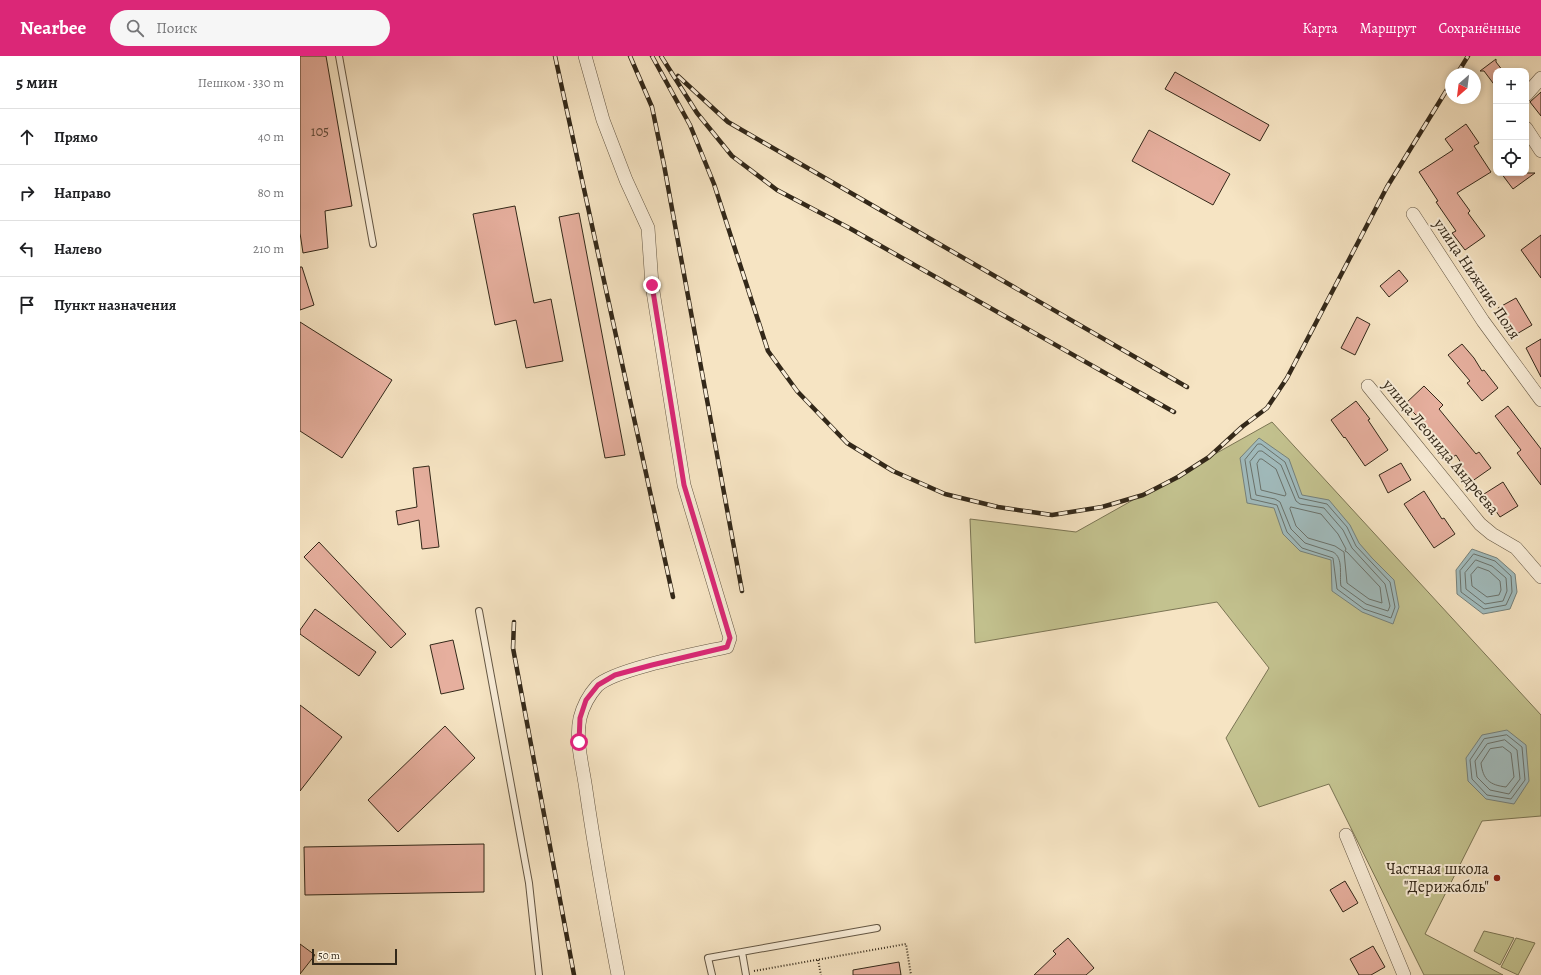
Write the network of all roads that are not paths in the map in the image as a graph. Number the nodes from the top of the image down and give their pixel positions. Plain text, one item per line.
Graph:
1 (339, 56) edge
2 (585, 56) edge
3 (1541, 78) edge
4 (1529, 91) edge
5 (1529, 133) edge
6 (1541, 151) edge
7 (1413, 214) dead end
8 (373, 244) dead end
9 (1368, 386) dead end
10 (1541, 400) edge
11 (1541, 577) edge
12 (479, 611) dead end
13 (1346, 835) dead end
14 (876, 928) dead end
15 (742, 952) junction
16 (746, 974) edge
17 (539, 975) edge
18 (618, 975) edge
19 (712, 975) edge
20 (1404, 975) edge

1 - 8 lane
2 - 18 street
3 - 4 street
5 - 6 street
7 - 10 street, улица Нижние Поля
9 - 11 street, улица Леонида Андреева
12 - 17 lane
13 - 20 street
14 - 15 lane
15 - 16 lane
15 - 19 lane

